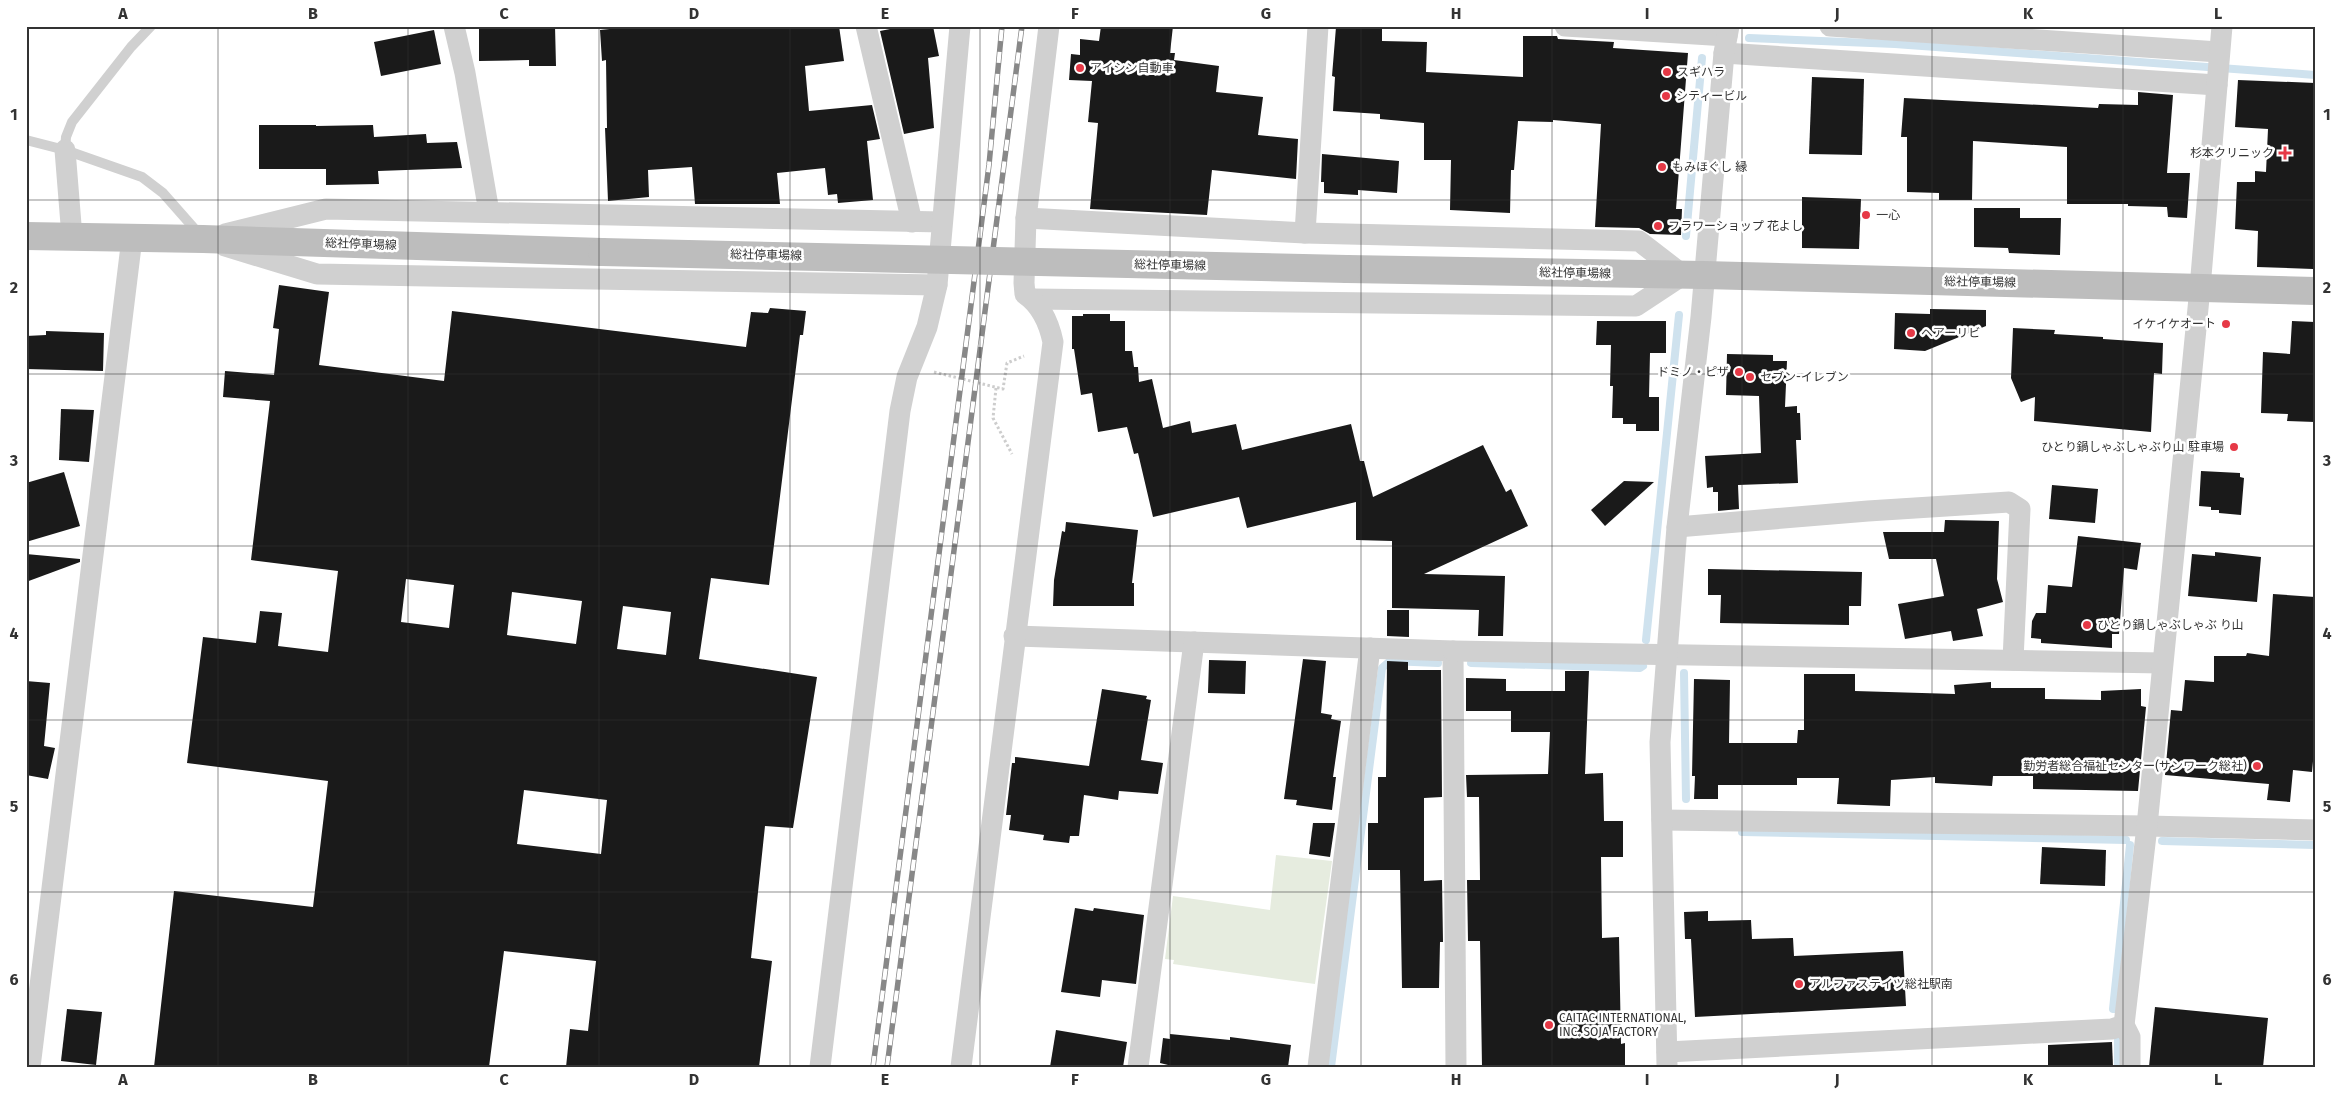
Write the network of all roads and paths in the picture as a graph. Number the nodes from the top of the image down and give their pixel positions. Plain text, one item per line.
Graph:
1 (151, 26) edge
2 (454, 26) edge
3 (866, 26) edge
4 (960, 26) edge
5 (1050, 26) edge
6 (1318, 26) edge
7 (1565, 26) edge
8 (1830, 26) edge
9 (2222, 26) edge
10 (1727, 38) edge
11 (2218, 67) junction
12 (26, 140) edge
13 (65, 150) junction
14 (489, 212) junction
15 (1026, 218) junction
16 (912, 222) junction
17 (942, 222) junction
18 (1305, 233) junction
19 (26, 236) edge
20 (72, 237) junction
21 (132, 238) junction
22 (203, 239) junction
23 (1693, 275) junction
24 (937, 285) junction
25 (2200, 288) junction
26 (2315, 291) edge
27 (1032, 299) junction
28 (1024, 356) dead end
29 (926, 370) dead end
30 (996, 388) junction
31 (1012, 454) dead end
32 (1677, 527) junction
33 (1014, 636) junction
34 (1194, 642) junction
35 (1370, 648) junction
36 (1453, 652) junction
37 (1666, 654) junction
38 (2013, 660) junction
39 (2162, 663) junction
40 (1662, 820) junction
41 (2147, 826) junction
42 (2315, 830) edge
43 (2124, 1025) junction
44 (1667, 1060) edge
45 (30, 1067) edge
46 (820, 1067) edge
47 (961, 1067) edge
48 (1138, 1067) edge
49 (1318, 1067) edge
50 (1456, 1067) edge
51 (2130, 1067) edge

1 - 13 lane
2 - 14 street
3 - 16 street
4 - 17 street
5 - 15 street
6 - 18 street
7 - 10 street
8 - 11 street
9 - 11 street
10 - 11 street
10 - 23 street
11 - 25 street
12 - 13 lane
13 - 20 street
13 - 22 lane
14 - 16 street
14 - 22 street
15 - 18 street
15 - 27 street
16 - 17 street
17 - 24 street
18 - 23 street
19 - 20 main road, 総社停車場線
20 - 21 main road, 総社停車場線
21 - 22 main road, 総社停車場線
21 - 45 street
22 - 23 main road, 総社停車場線, bridge
22 - 24 street
23 - 25 main road, 総社停車場線
23 - 27 street
23 - 32 street
24 - 46 street
25 - 26 main road, 総社停車場線
25 - 39 street
27 - 33 street
28 - 30 path
29 - 30 path
30 - 31 path
32 - 37 street
32 - 38 street
33 - 34 street
33 - 47 street
34 - 35 street
34 - 48 street
35 - 36 street
35 - 49 street
36 - 37 street
36 - 50 street
37 - 38 street
37 - 40 street
38 - 39 street
39 - 41 street
40 - 41 street
40 - 44 street
41 - 42 street
41 - 43 street
43 - 44 street
43 - 51 street

